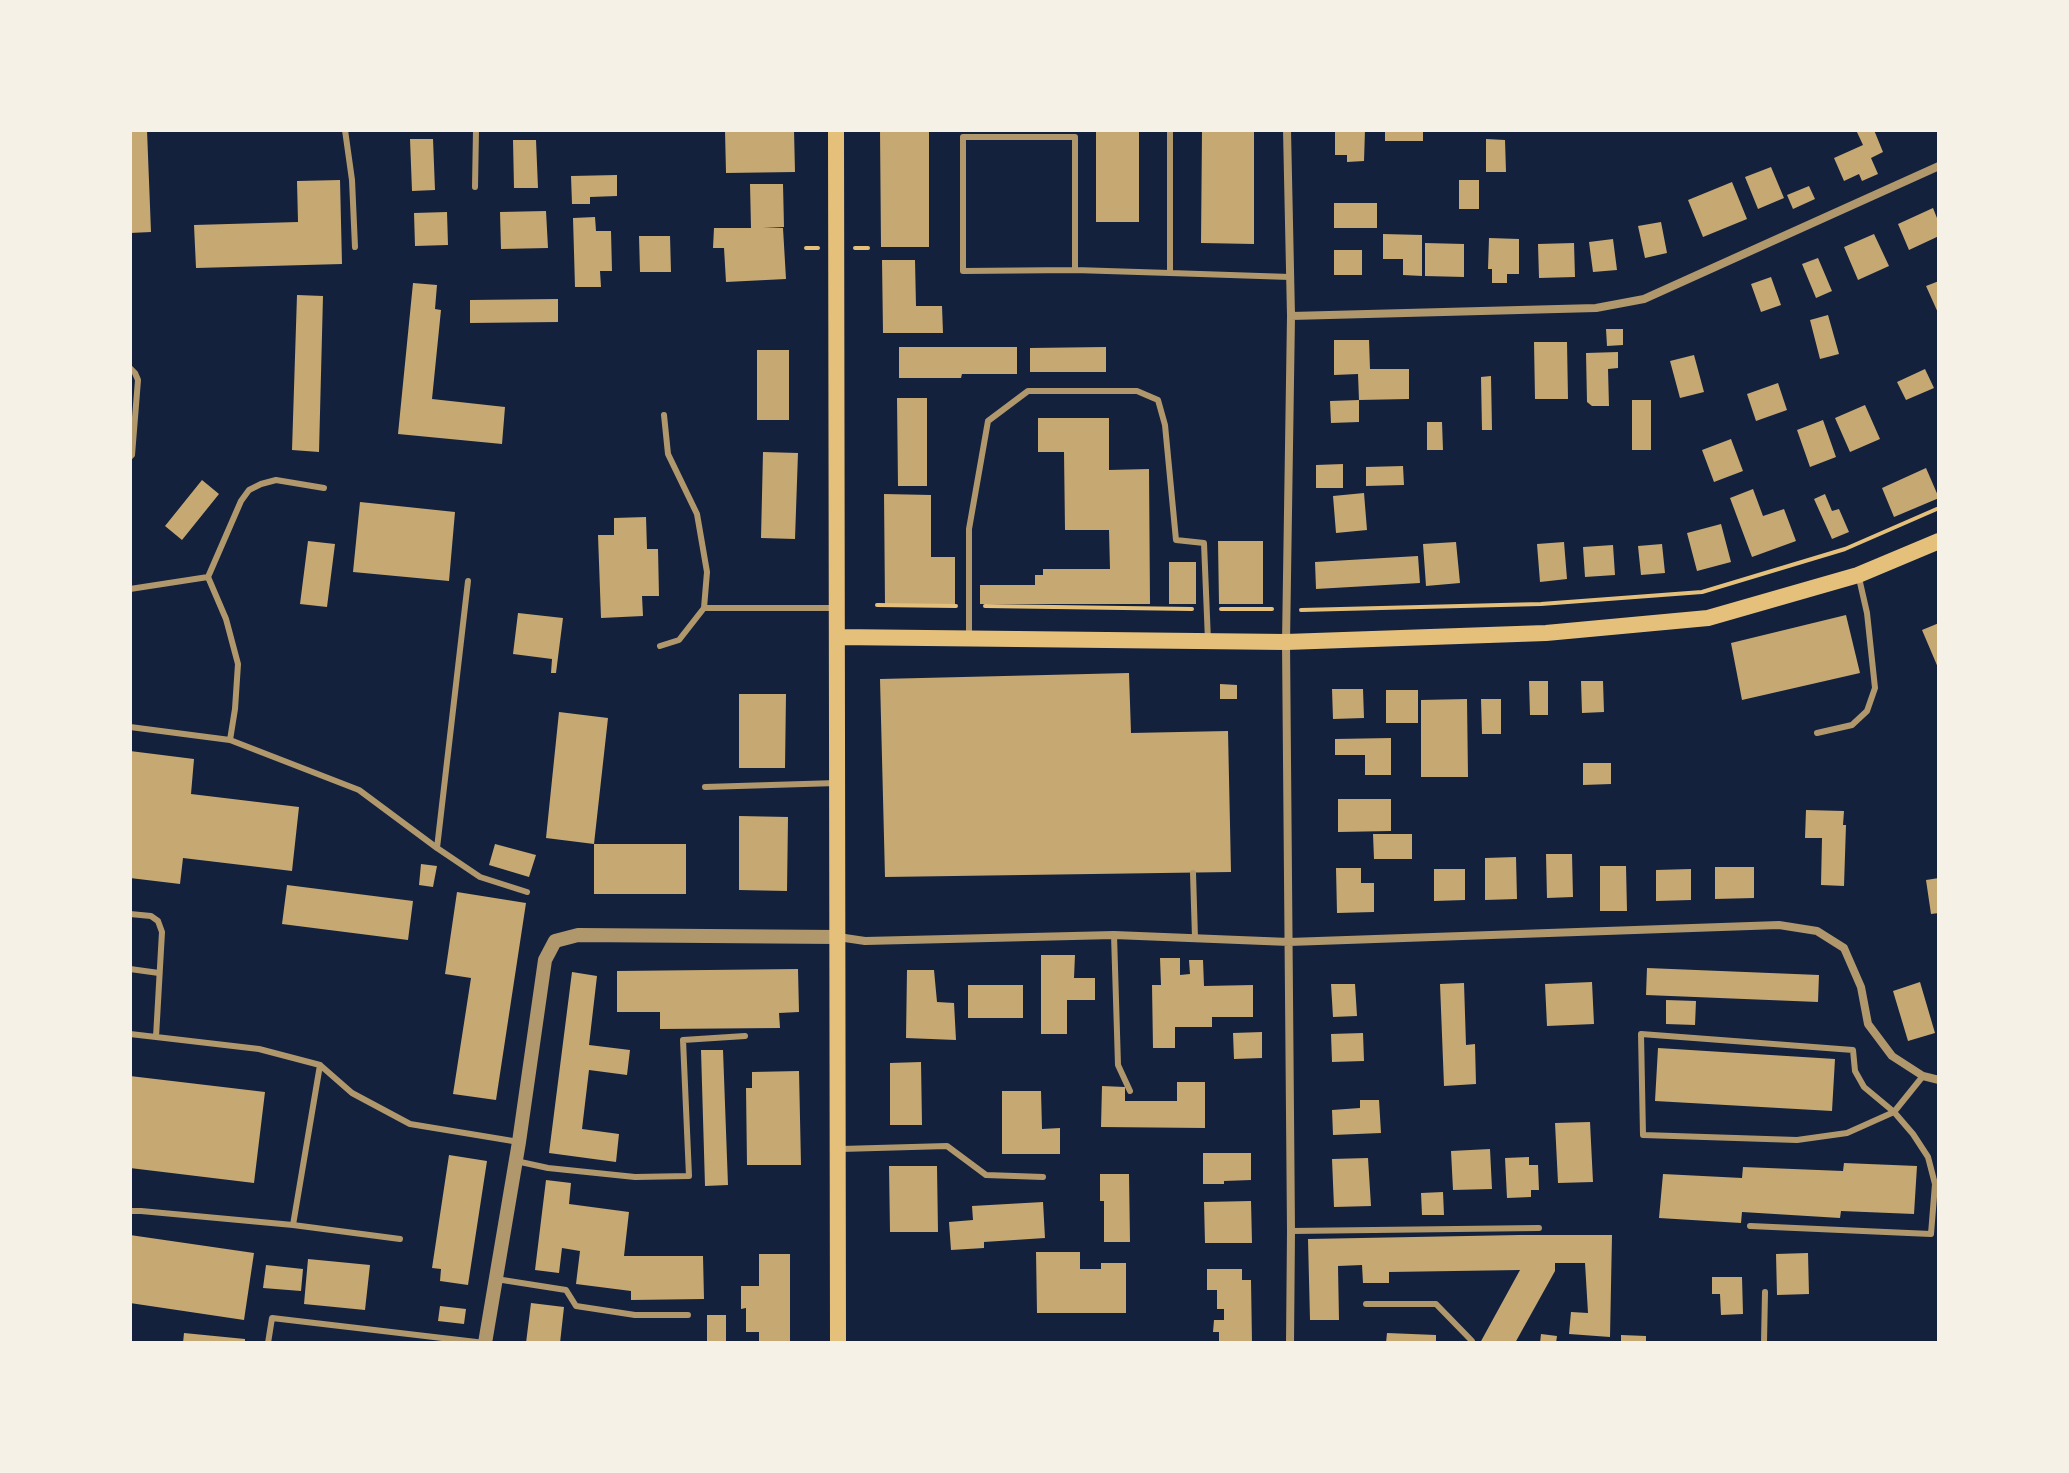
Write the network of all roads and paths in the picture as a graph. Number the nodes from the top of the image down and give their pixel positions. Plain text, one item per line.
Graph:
1 (345, 130) edge
2 (476, 130) edge
3 (836, 130) edge
4 (1170, 130) edge
5 (1287, 130) edge
6 (1939, 166) edge
7 (475, 187) dead end
8 (355, 247) dead end
9 (1075, 270) junction
10 (1170, 273) junction
11 (1290, 277) junction
12 (1291, 316) junction
13 (130, 368) edge
14 (664, 415) dead end
15 (130, 457) edge
16 (324, 488) dead end
17 (1939, 508) edge
18 (1939, 541) edge
19 (1858, 575) junction
20 (208, 577) junction
21 (468, 581) dead end
22 (130, 589) edge
23 (877, 605) dead end
24 (969, 606) junction
25 (704, 608) junction
26 (837, 608) junction
27 (1206, 609) junction
28 (1286, 609) junction
29 (837, 637) junction
30 (969, 638) junction
31 (1208, 641) junction
32 (1286, 642) junction
33 (660, 646) dead end
34 (130, 727) edge
35 (1817, 733) dead end
36 (230, 740) junction
37 (837, 783) junction
38 (705, 787) dead end
39 (437, 848) junction
40 (1193, 873) dead end
41 (527, 892) dead end
42 (130, 914) edge
43 (1114, 935) junction
44 (837, 937) junction
45 (1195, 938) junction
46 (1289, 942) junction
47 (130, 969) edge
48 (159, 973) junction
49 (130, 1034) edge
50 (745, 1036) dead end
51 (156, 1037) junction
52 (320, 1065) junction
53 (1923, 1076) junction
54 (1939, 1080) edge
55 (1130, 1091) dead end
56 (1894, 1112) junction
57 (519, 1142) junction
58 (838, 1149) junction
59 (516, 1161) junction
60 (1043, 1177) dead end
61 (130, 1211) edge
62 (293, 1225) junction
63 (1750, 1226) dead end
64 (1539, 1228) dead end
65 (1291, 1231) junction
66 (400, 1239) dead end
67 (496, 1279) junction
68 (1765, 1292) dead end
69 (1366, 1304) dead end
70 (688, 1315) dead end
71 (268, 1343) edge
72 (485, 1343) edge
73 (838, 1343) edge
74 (1290, 1343) edge
75 (1471, 1343) edge
76 (1764, 1343) edge

1 - 8 lane
2 - 7 lane
3 - 26 main road
4 - 10 lane
5 - 11 street
6 - 12 street
9 - 9 lane
9 - 10 lane
10 - 11 lane
11 - 12 street
12 - 28 street
13 - 15 lane
14 - 25 lane
16 - 20 lane
17 - 28 path
18 - 19 main road
19 - 32 main road
19 - 35 lane
20 - 22 lane
20 - 36 lane
21 - 39 lane
23 - 24 path
24 - 27 path
24 - 27 lane
24 - 30 lane
25 - 26 lane
25 - 33 lane
26 - 29 main road
27 - 28 path
27 - 31 lane
28 - 32 street
29 - 30 main road
29 - 37 main road
30 - 31 main road
31 - 32 main road
32 - 46 street
34 - 36 lane
36 - 39 lane
37 - 38 lane
37 - 44 main road
39 - 41 lane
40 - 45 lane
42 - 48 lane
43 - 44 street
43 - 45 street
43 - 55 lane
44 - 57 street
44 - 58 main road
45 - 46 street
46 - 53 street
46 - 65 street
47 - 48 lane
48 - 51 lane
49 - 51 lane
50 - 59 lane
51 - 52 lane
52 - 57 lane
52 - 62 lane
53 - 54 street
53 - 56 lane
56 - 56 lane
56 - 63 lane
57 - 59 street
58 - 60 lane
58 - 73 main road
59 - 67 street
61 - 62 lane
62 - 66 lane
64 - 65 lane
65 - 74 street
67 - 70 lane
67 - 72 street
68 - 76 lane
69 - 75 lane
71 - 72 lane

